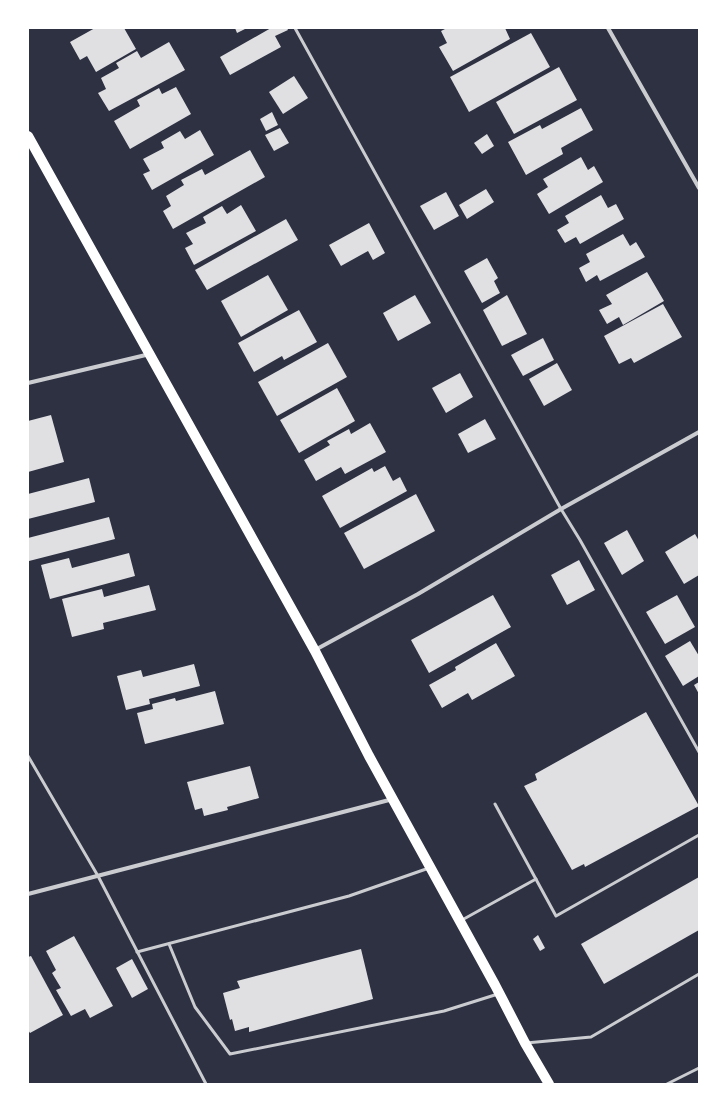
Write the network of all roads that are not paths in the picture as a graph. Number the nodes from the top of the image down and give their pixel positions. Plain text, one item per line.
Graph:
1 (295, 28) edge
2 (608, 28) edge
3 (28, 136) edge
4 (699, 188) edge
5 (150, 354) junction
6 (28, 383) edge
7 (699, 432) edge
8 (562, 509) junction
9 (315, 650) junction
10 (699, 752) edge
11 (28, 756) edge
12 (394, 799) junction
13 (495, 804) dead end
14 (699, 835) edge
15 (431, 868) junction
16 (98, 876) junction
17 (536, 879) junction
18 (28, 894) edge
19 (460, 921) junction
20 (169, 944) junction
21 (138, 952) junction
22 (699, 974) edge
23 (499, 994) junction
24 (524, 1043) junction
25 (699, 1068) edge
26 (206, 1084) edge
27 (549, 1084) edge
28 (669, 1084) edge

1 - 8 lane
2 - 4 street
3 - 5 main road
5 - 6 street
5 - 9 main road
7 - 8 street
8 - 9 street
8 - 10 lane
9 - 12 main road
11 - 16 lane
12 - 15 main road
12 - 16 street
13 - 17 lane
14 - 17 lane
15 - 19 main road
15 - 20 lane
16 - 18 street
16 - 21 lane
17 - 19 lane
19 - 23 main road
20 - 21 lane
20 - 23 lane
21 - 26 lane
22 - 24 lane
23 - 24 main road
24 - 27 main road
25 - 28 lane

